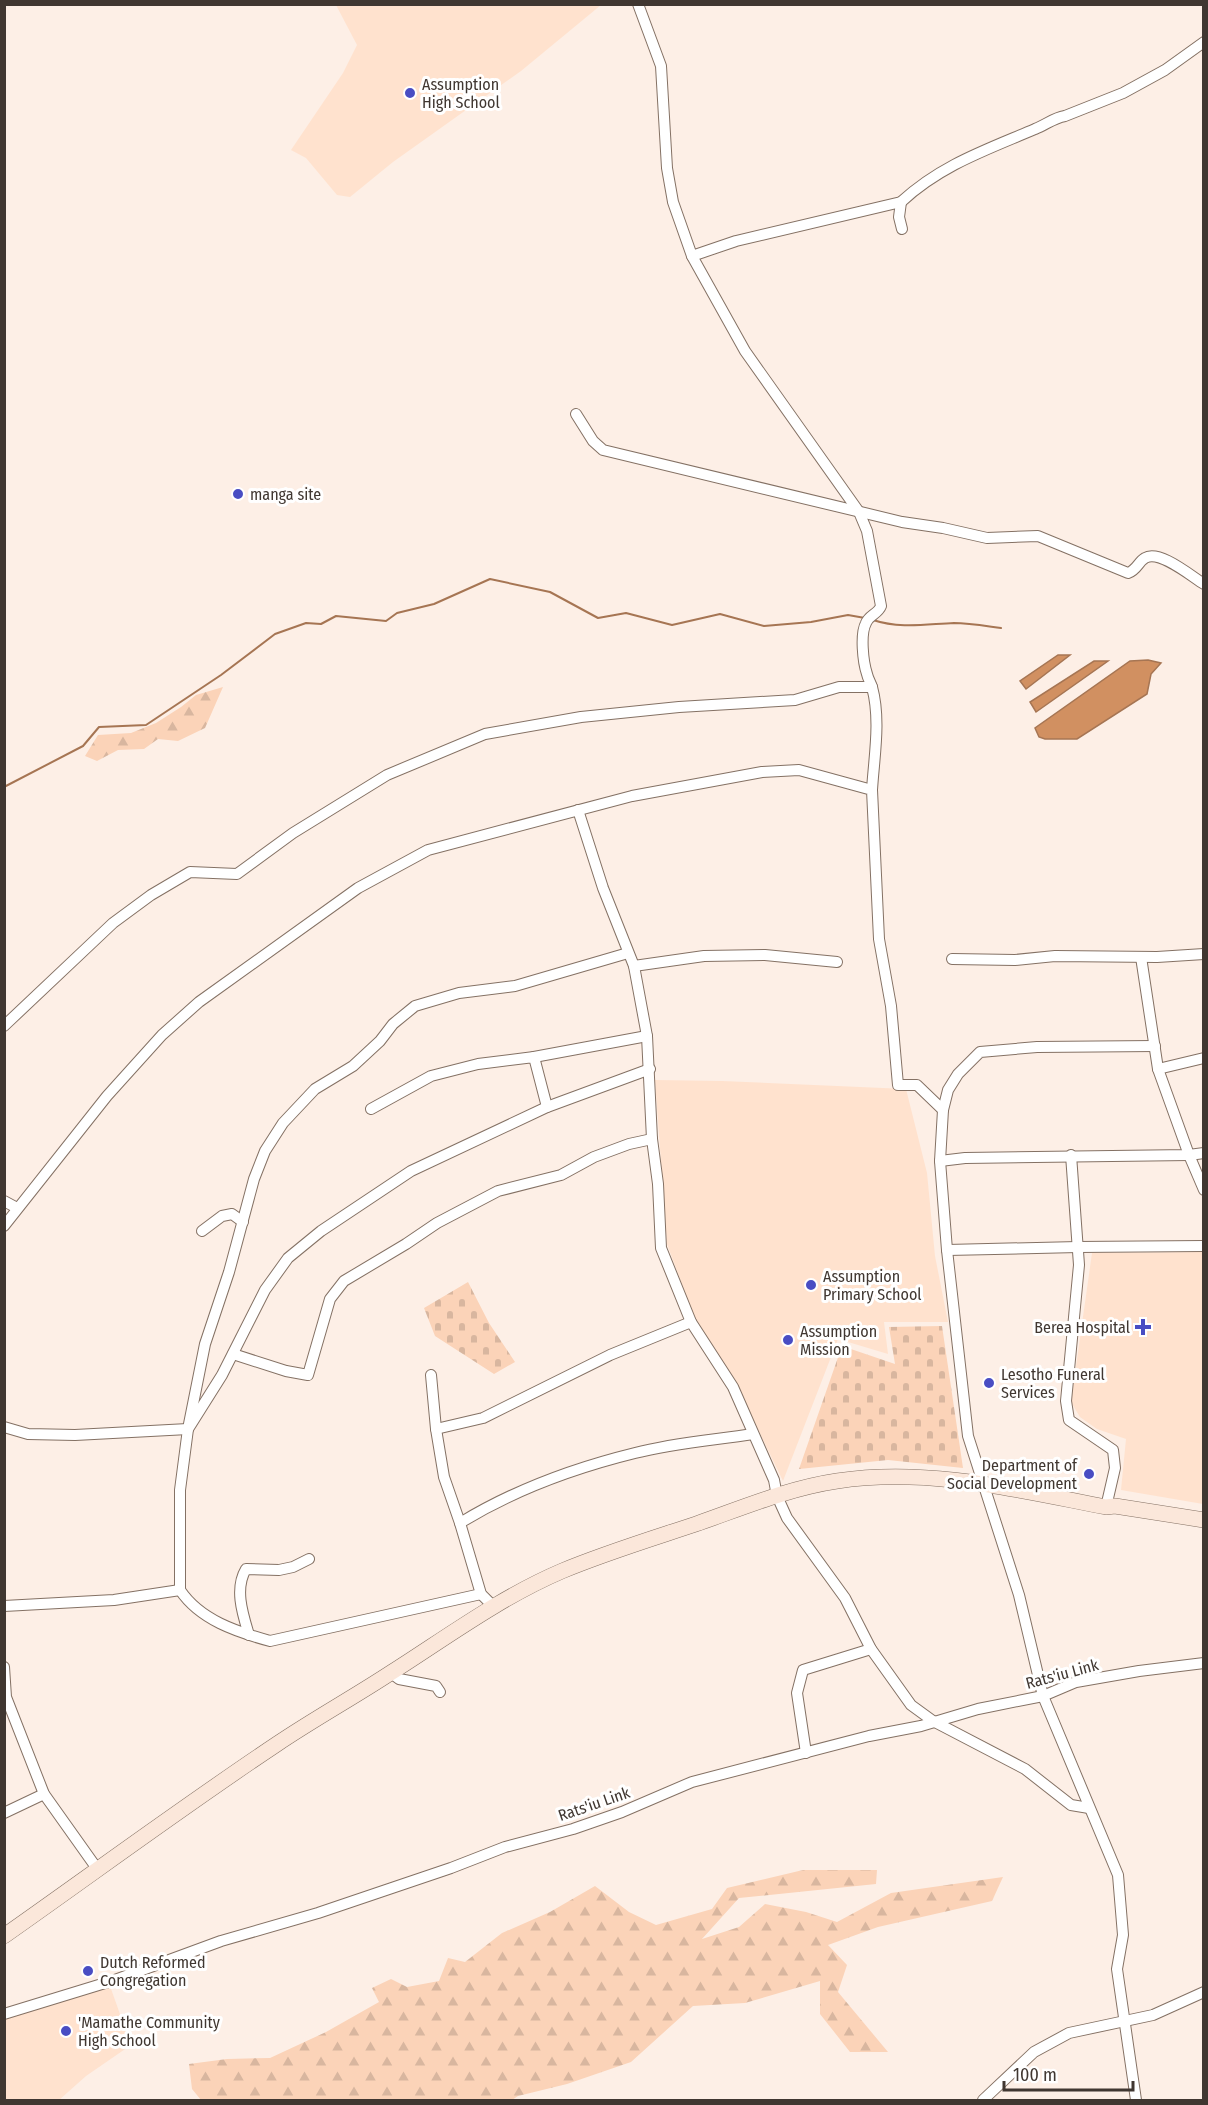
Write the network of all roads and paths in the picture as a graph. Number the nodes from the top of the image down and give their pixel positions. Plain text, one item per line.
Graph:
1 (638, 4) edge
2 (1203, 42) edge
3 (901, 202) junction
4 (902, 229) dead end
5 (692, 256) junction
6 (576, 414) dead end
7 (860, 512) junction
8 (1203, 584) edge
9 (872, 687) junction
10 (872, 790) junction
11 (578, 810) junction
12 (628, 952) junction
13 (1203, 954) edge
14 (1141, 957) junction
15 (952, 959) dead end
16 (837, 962) dead end
17 (634, 966) junction
18 (4, 1026) edge
19 (647, 1036) junction
20 (1155, 1046) junction
21 (534, 1057) junction
22 (1203, 1058) edge
23 (650, 1069) junction
24 (1158, 1069) junction
25 (547, 1107) junction
26 (371, 1109) dead end
27 (943, 1110) junction
28 (652, 1139) junction
29 (1203, 1153) edge
30 (1071, 1155) junction
31 (1189, 1155) junction
32 (940, 1161) junction
33 (1203, 1190) edge
34 (4, 1201) edge
35 (17, 1208) junction
36 (243, 1222) junction
37 (4, 1226) edge
38 (202, 1231) dead end
39 (1203, 1246) edge
40 (1078, 1247) junction
41 (947, 1250) junction
42 (691, 1322) junction
43 (233, 1354) junction
44 (431, 1375) dead end
45 (4, 1427) edge
46 (188, 1429) junction
47 (436, 1429) junction
48 (753, 1434) junction
49 (983, 1484) junction
50 (777, 1496) junction
51 (1106, 1507) junction
52 (1203, 1520) edge
53 (460, 1523) junction
54 (309, 1559) dead end
55 (180, 1590) junction
56 (481, 1594) junction
57 (4, 1606) edge
58 (494, 1607) junction
59 (249, 1635) junction
60 (871, 1649) junction
61 (1203, 1663) edge
62 (4, 1667) edge
63 (391, 1673) junction
64 (440, 1692) dead end
65 (1043, 1696) junction
66 (5, 1697) edge
67 (933, 1721) junction
68 (806, 1753) junction
69 (44, 1794) junction
70 (1089, 1808) junction
71 (4, 1813) edge
72 (98, 1870) junction
73 (4, 1936) edge
74 (1203, 1992) edge
75 (4, 2014) edge
76 (1124, 2022) junction
77 (983, 2100) edge
78 (1136, 2100) edge

1 - 5 street
2 - 3 street
3 - 4 street
3 - 5 street
5 - 7 street
6 - 7 street
7 - 8 street
7 - 9 street
9 - 10 street
9 - 18 street
10 - 11 street
10 - 27 street
11 - 12 street
11 - 35 street
12 - 17 street
12 - 36 street
13 - 14 street
14 - 15 street
14 - 20 street
16 - 17 street
17 - 19 street
19 - 21 street
19 - 23 street
20 - 24 street
20 - 27 street
21 - 25 street
21 - 26 street
22 - 24 street
23 - 25 street
23 - 28 street
24 - 31 street
25 - 43 street
27 - 32 street
28 - 42 street
28 - 43 street
29 - 31 street
30 - 31 street
30 - 32 street
30 - 40 street
31 - 33 street
32 - 41 street
34 - 35 street
35 - 37 street
36 - 38 street
36 - 46 street
39 - 40 street
40 - 41 street
40 - 51 street
41 - 49 street
42 - 47 street
42 - 48 street
43 - 46 street
44 - 47 street
45 - 46 street
46 - 55 street
47 - 53 street
48 - 50 street
48 - 53 street
49 - 50 main road
49 - 51 main road
49 - 65 street
50 - 58 main road
50 - 60 street
51 - 52 main road
53 - 56 street
54 - 59 street
55 - 57 street
55 - 59 street
56 - 58 street
56 - 59 street
58 - 63 main road
60 - 67 street
60 - 68 street
61 - 65 street, Rats'iu Link
62 - 66 street
63 - 64 street
63 - 72 main road
65 - 67 street, Rats'iu Link
65 - 70 street
66 - 69 street
67 - 68 street, Rats'iu Link
67 - 70 street
68 - 75 street, Rats'iu Link
69 - 71 street
69 - 72 street
70 - 76 street
72 - 73 main road
74 - 76 street
76 - 77 street
76 - 78 street

